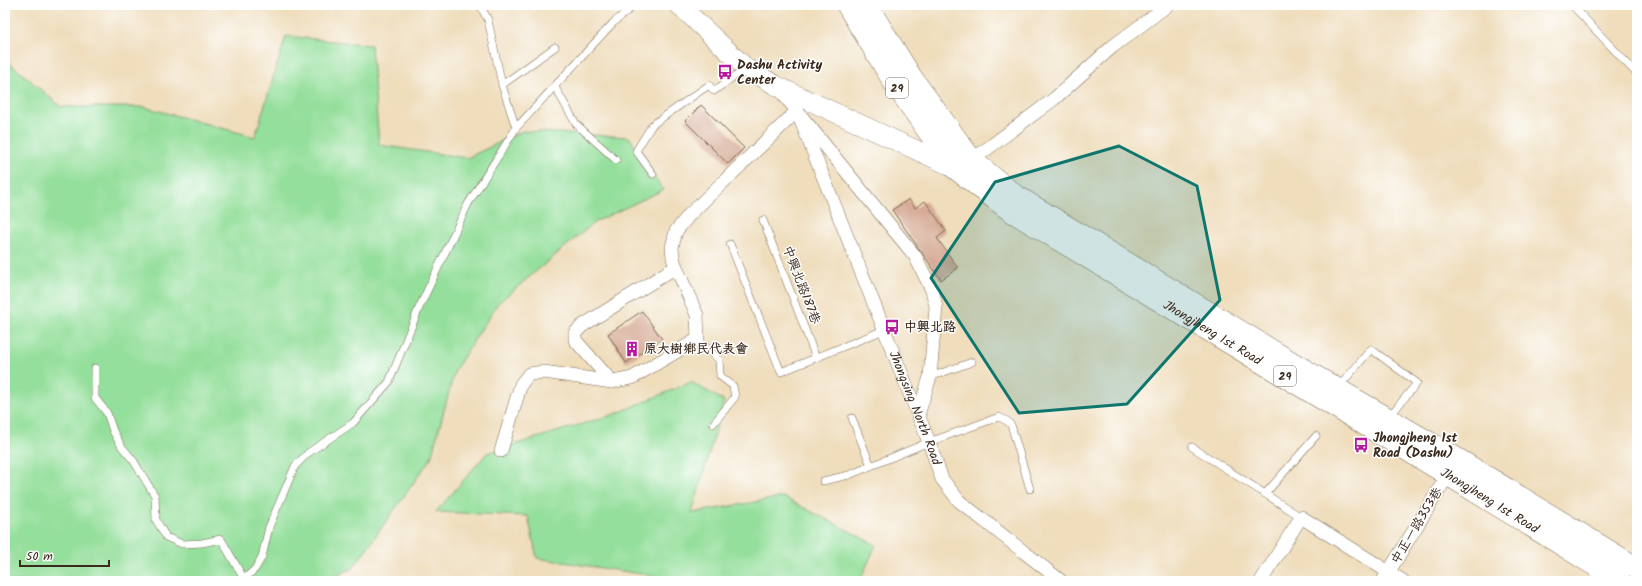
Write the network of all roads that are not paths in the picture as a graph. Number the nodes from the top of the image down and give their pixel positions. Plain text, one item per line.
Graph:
1 (480, 5) edge
2 (635, 5) edge
3 (679, 5) edge
4 (847, 5) edge
5 (867, 5) edge
6 (1168, 5) edge
7 (1572, 5) edge
8 (555, 47) dead end
9 (746, 68) junction
10 (1637, 74) edge
11 (502, 85) junction
12 (775, 85) junction
13 (555, 87) junction
14 (797, 111) junction
15 (516, 128) junction
16 (616, 160) dead end
17 (963, 164) junction
18 (653, 174) dead end
19 (763, 220) dead end
20 (730, 244) dead end
21 (676, 267) junction
22 (884, 330) junction
23 (698, 339) junction
24 (816, 358) junction
25 (972, 362) dead end
26 (95, 368) dead end
27 (930, 377) junction
28 (612, 382) junction
29 (1337, 389) junction
30 (918, 415) junction
31 (852, 418) dead end
32 (1388, 418) junction
33 (713, 424) dead end
34 (1316, 436) dead end
35 (929, 442) junction
36 (1192, 447) dead end
37 (501, 451) dead end
38 (871, 466) junction
39 (1453, 467) junction
40 (823, 481) dead end
41 (1030, 489) dead end
42 (1265, 494) junction
43 (1301, 517) junction
44 (1637, 568) edge
45 (1386, 577) edge
46 (243, 580) edge
47 (1061, 581) edge
48 (1261, 581) edge
49 (1404, 581) edge
50 (1620, 581) edge

1 - 11 lane
2 - 13 lane
3 - 9 street, Jhongsing North Road
4 - 17 main road, 29
5 - 17 main road, 29
6 - 17 street
7 - 10 lane
8 - 11 lane
9 - 12 street, Jhongsing North Road
9 - 18 lane
11 - 15 lane
12 - 14 street, Jhongsing North Road
12 - 17 street, Jhongsing North Road
13 - 15 lane
13 - 16 lane
14 - 21 street
14 - 22 street, Jhongsing North Road
14 - 27 street
15 - 46 lane
17 - 29 main road, Jhongjheng 1st Road / 29
17 - 39 main road, Jhongjheng 1st Road / 29
19 - 24 lane, 中興北路187巷
20 - 24 lane
21 - 23 street
21 - 28 street
22 - 24 lane
22 - 30 street, Jhongsing North Road
23 - 28 street
23 - 33 lane
25 - 27 lane
26 - 46 lane
27 - 30 street
28 - 37 street
29 - 32 main road, Jhongjheng 1st Road / 29
29 - 32 lane
30 - 35 street, Jhongsing North Road
31 - 38 lane
32 - 39 main road, Jhongjheng 1st Road / 29
34 - 42 lane
35 - 38 lane
35 - 41 lane
35 - 47 street, Jhongsing North Road
36 - 42 lane
38 - 40 lane
39 - 44 main road, Jhongjheng 1st Road / 29
39 - 45 street, 中正一路353巷
39 - 50 main road, Jhongjheng 1st Road / 29
42 - 43 lane
43 - 45 street
43 - 48 street
45 - 49 street, 中正一路353巷

